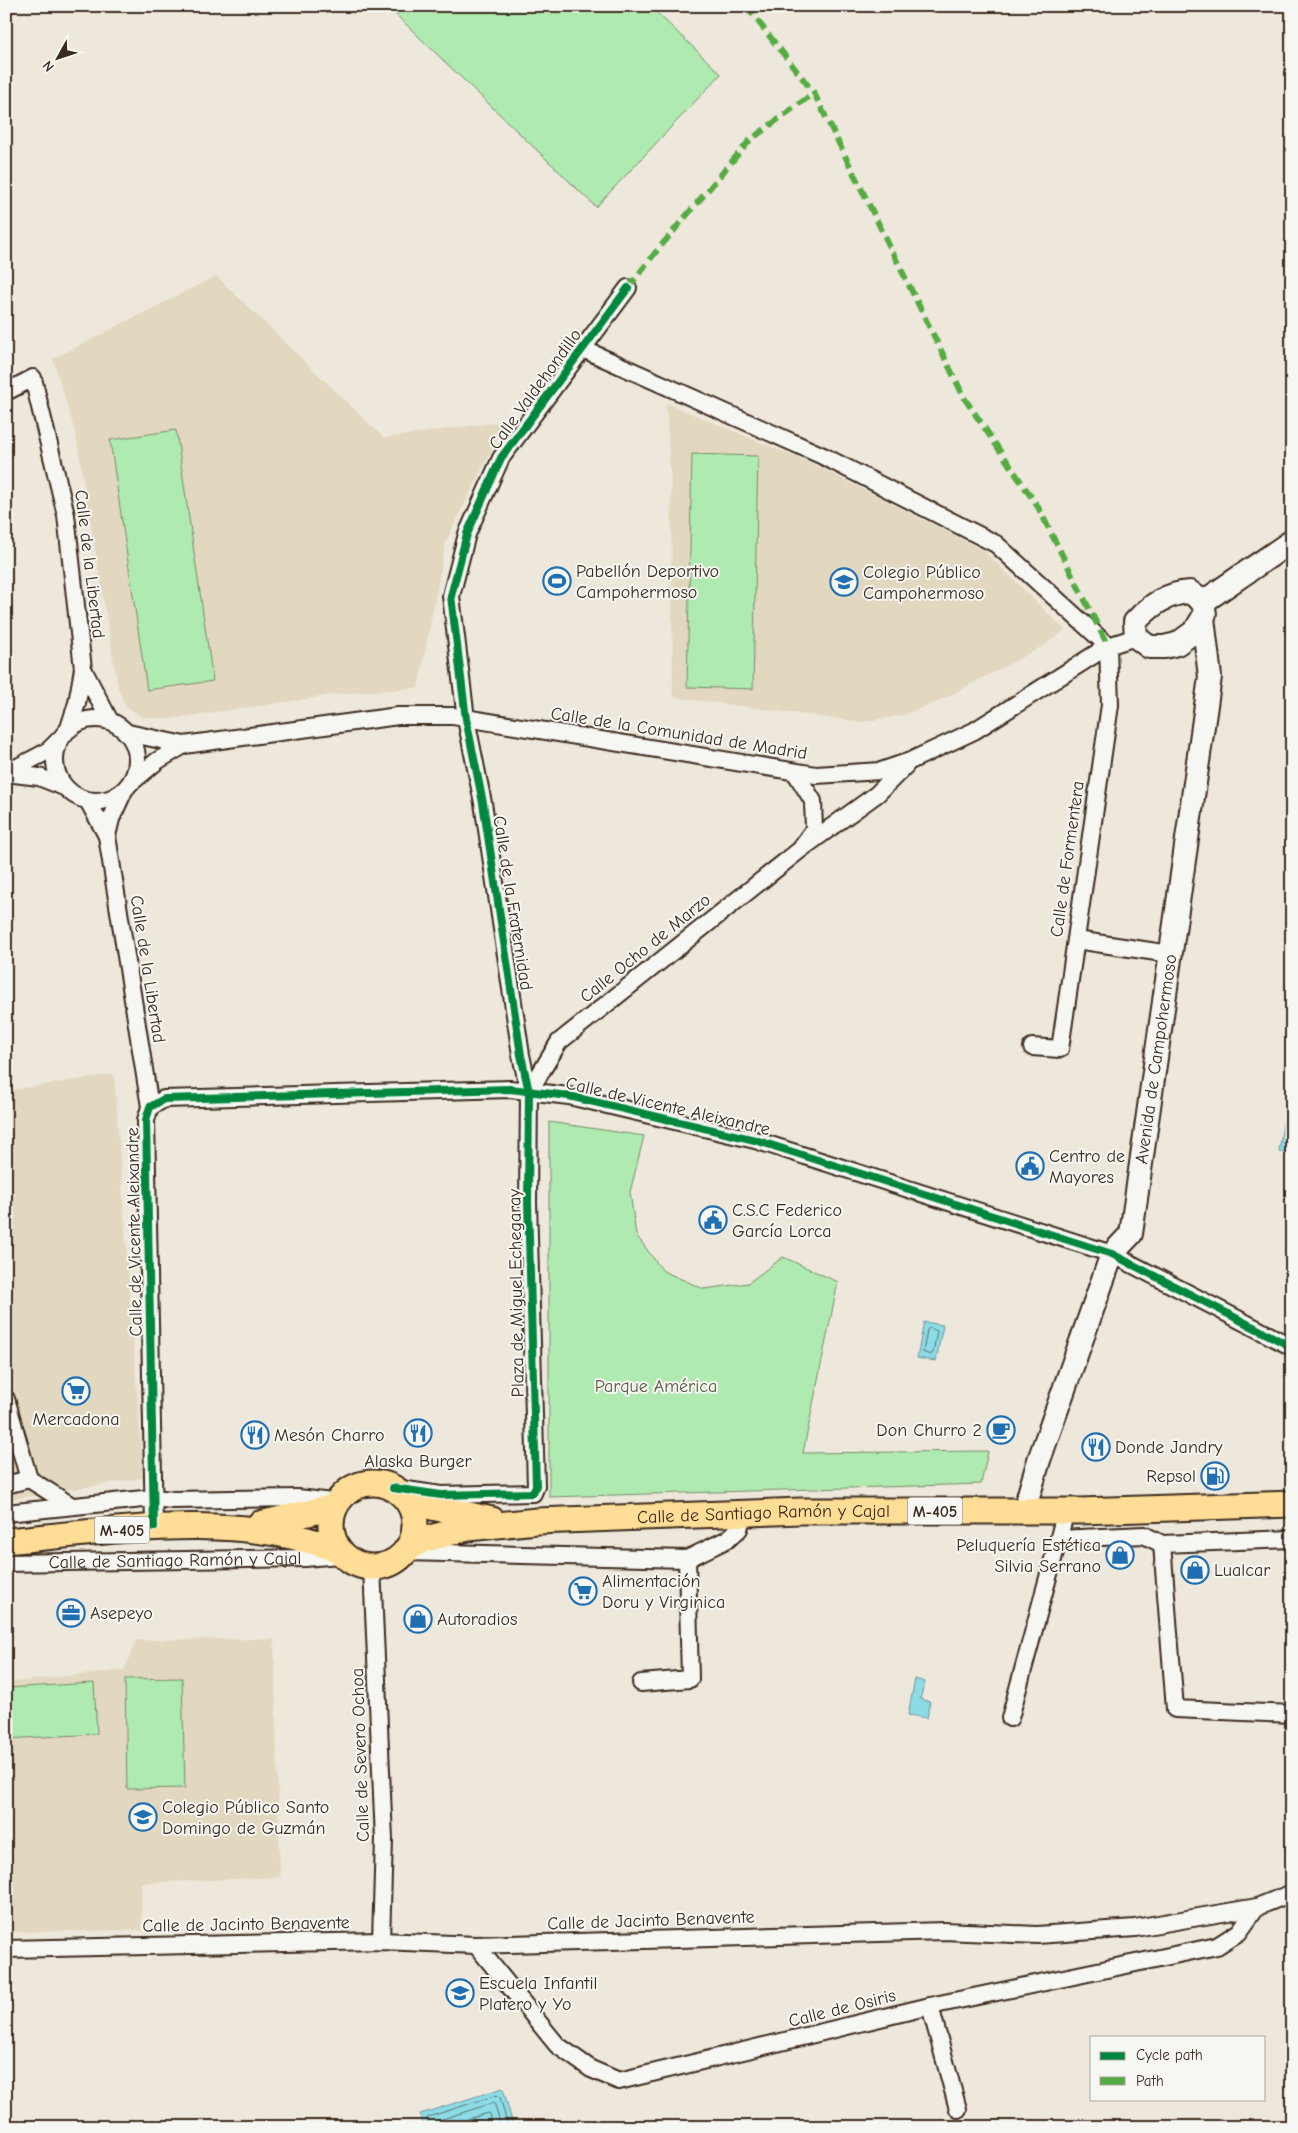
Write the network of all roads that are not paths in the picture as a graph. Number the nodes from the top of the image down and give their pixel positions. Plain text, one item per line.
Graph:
1 (628, 288) dead end
2 (583, 349) junction
3 (6, 392) edge
4 (1292, 541) edge
5 (1203, 610) junction
6 (1136, 637) junction
7 (1108, 646) junction
8 (83, 669) junction
9 (466, 719) junction
10 (110, 721) junction
11 (128, 733) junction
12 (64, 734) junction
13 (184, 745) junction
14 (910, 761) junction
15 (795, 772) junction
16 (6, 773) edge
17 (64, 787) junction
18 (128, 787) junction
19 (88, 801) junction
20 (107, 836) junction
21 (801, 849) junction
22 (1076, 940) junction
23 (1170, 954) junction
24 (1032, 1046) dead end
25 (529, 1092) junction
26 (150, 1107) junction
27 (1112, 1254) junction
28 (1292, 1347) edge
29 (6, 1399) edge
30 (29, 1479) junction
31 (6, 1485) edge
32 (401, 1495) junction
33 (153, 1498) junction
34 (1292, 1504) edge
35 (336, 1505) junction
36 (72, 1506) junction
37 (1024, 1511) junction
38 (1066, 1511) junction
39 (6, 1513) edge
40 (742, 1513) junction
41 (506, 1523) junction
42 (154, 1527) junction
43 (238, 1528) junction
44 (1060, 1539) junction
45 (1292, 1539) edge
46 (6, 1541) edge
47 (1162, 1544) junction
48 (406, 1550) junction
49 (341, 1552) junction
50 (687, 1559) junction
51 (6, 1563) edge
52 (372, 1567) junction
53 (642, 1683) dead end
54 (1292, 1714) edge
55 (1010, 1718) dead end
56 (1292, 1893) edge
57 (1257, 1907) junction
58 (381, 1941) junction
59 (476, 1945) junction
60 (6, 1949) edge
61 (930, 2006) junction
62 (958, 2109) dead end

1 - 2 street, Calle Valdehondillo
2 - 7 street, Calle Valdehondillo
2 - 9 street, Calle Valdehondillo
3 - 8 street, Calle de la Libertad
4 - 5 street
5 - 6 street
5 - 6 street
5 - 23 street, Avenida de Campohermoso
6 - 7 street, Calle de la Comunidad de Madrid
7 - 14 street, Calle de la Comunidad de Madrid
7 - 22 street, Calle de Formentera
8 - 10 street, Calle de la Libertad
8 - 12 street, Calle de la Libertad
9 - 13 street, Calle de la Comunidad de Madrid
9 - 15 street, Calle de la Comunidad de Madrid
9 - 25 street, Calle de la Fraternidad
10 - 11 street
10 - 12 street
11 - 13 street, Calle de la Comunidad de Madrid
11 - 18 street
12 - 16 street
12 - 17 street
13 - 18 street, Calle de la Comunidad de Madrid
14 - 15 street, Calle de la Comunidad de Madrid
14 - 21 street, Calle Ocho de Marzo
15 - 21 street, Calle Ocho de Marzo
16 - 17 street
17 - 19 street
18 - 19 street
18 - 20 street, Calle de la Libertad
19 - 20 street, Calle de la Libertad
20 - 26 street, Calle de la Libertad
21 - 25 street, Calle Ocho de Marzo
22 - 23 street
22 - 24 street, Calle de Formentera
23 - 27 street, Avenida de Campohermoso
25 - 26 street, Calle de Vicente Aleixandre
25 - 27 street, Calle de Vicente Aleixandre
25 - 32 street, Plaza de Miguel Echegaray
26 - 33 street, Calle de Vicente Aleixandre
27 - 28 street, Calle de Vicente Aleixandre
27 - 37 street, Avenida de Campohermoso
29 - 30 street
30 - 31 street
30 - 36 street
32 - 35 main road, M-405
32 - 41 main road, Calle de Santiago Ramón y Cajal / M-405
32 - 48 main road
33 - 35 street
33 - 36 street
33 - 42 street, Calle de Vicente Aleixandre
34 - 38 main road, Calle de Santiago Ramón y Cajal / M-405
35 - 43 main road, Calle de Santiago Ramón y Cajal / M-405
35 - 49 main road
36 - 39 street
37 - 38 main road, Calle de Santiago Ramón y Cajal / M-405
37 - 40 main road, Calle de Santiago Ramón y Cajal / M-405
38 - 44 street
40 - 41 main road, Calle de Santiago Ramón y Cajal / M-405
40 - 50 street
41 - 48 main road, Calle de Santiago Ramón y Cajal / M-405
42 - 43 main road, Calle de Santiago Ramón y Cajal / M-405
42 - 46 main road, Calle de Santiago Ramón y Cajal / M-405
43 - 49 main road, Calle de Santiago Ramón y Cajal / M-405
44 - 47 street
44 - 55 street
45 - 47 street
47 - 54 street
48 - 50 street
48 - 52 main road, M-405
49 - 51 street, Calle de Santiago Ramón y Cajal
49 - 52 main road, M-405
50 - 53 street
52 - 58 street, Calle de Severo Ochoa
56 - 57 street, Calle de Jacinto Benavente
57 - 59 street, Calle de Jacinto Benavente
57 - 61 street, Calle de Osiris
58 - 59 street, Calle de Jacinto Benavente
58 - 60 street, Calle de Jacinto Benavente
59 - 61 street, Calle de Osiris
61 - 62 street

